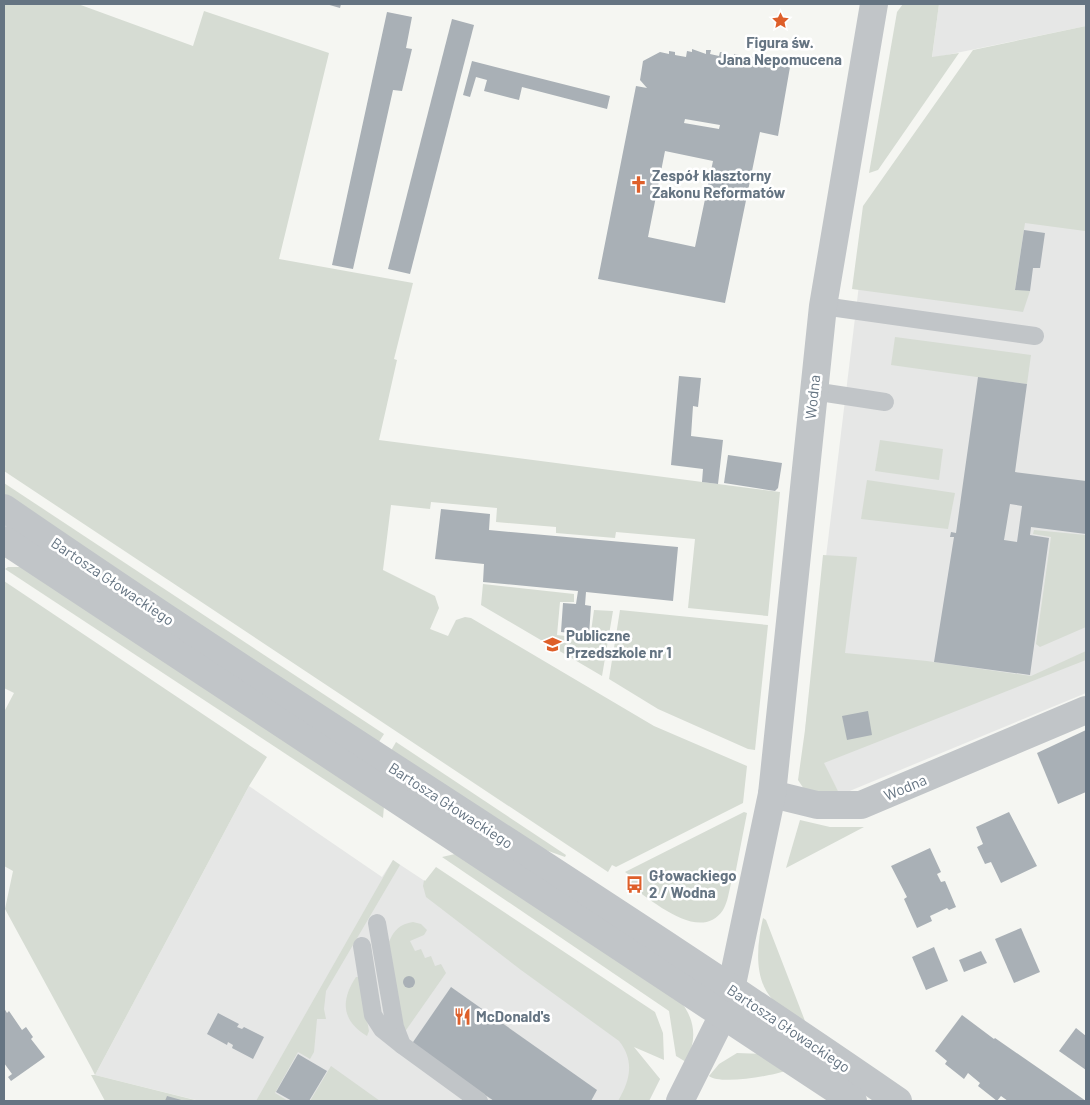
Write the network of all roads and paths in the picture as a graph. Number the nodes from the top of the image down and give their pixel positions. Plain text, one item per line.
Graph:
1 (874, 4) edge
2 (823, 306) junction
3 (1035, 336) dead end
4 (813, 391) junction
5 (885, 402) dead end
6 (4, 508) edge
7 (4, 540) edge
8 (1086, 710) edge
9 (772, 794) junction
10 (377, 924) dead end
11 (362, 946) dead end
12 (731, 989) junction
13 (722, 1017) junction
14 (402, 1045) junction
15 (479, 1101) edge
16 (680, 1101) edge
17 (853, 1101) edge
18 (898, 1101) edge

1 - 2 street, Wodna
2 - 3 lane
2 - 4 street, Wodna
4 - 5 lane
4 - 9 street, Wodna
6 - 12 street, Bartosza Głowackiego
7 - 13 street, Bartosza Głowackiego
8 - 9 street, Wodna
9 - 12 street, Wodna
10 - 14 lane
11 - 14 lane
12 - 13 street, Wodna
12 - 18 street, Bartosza Głowackiego
13 - 16 street, Wodna
13 - 17 street, Bartosza Głowackiego
14 - 15 lane

